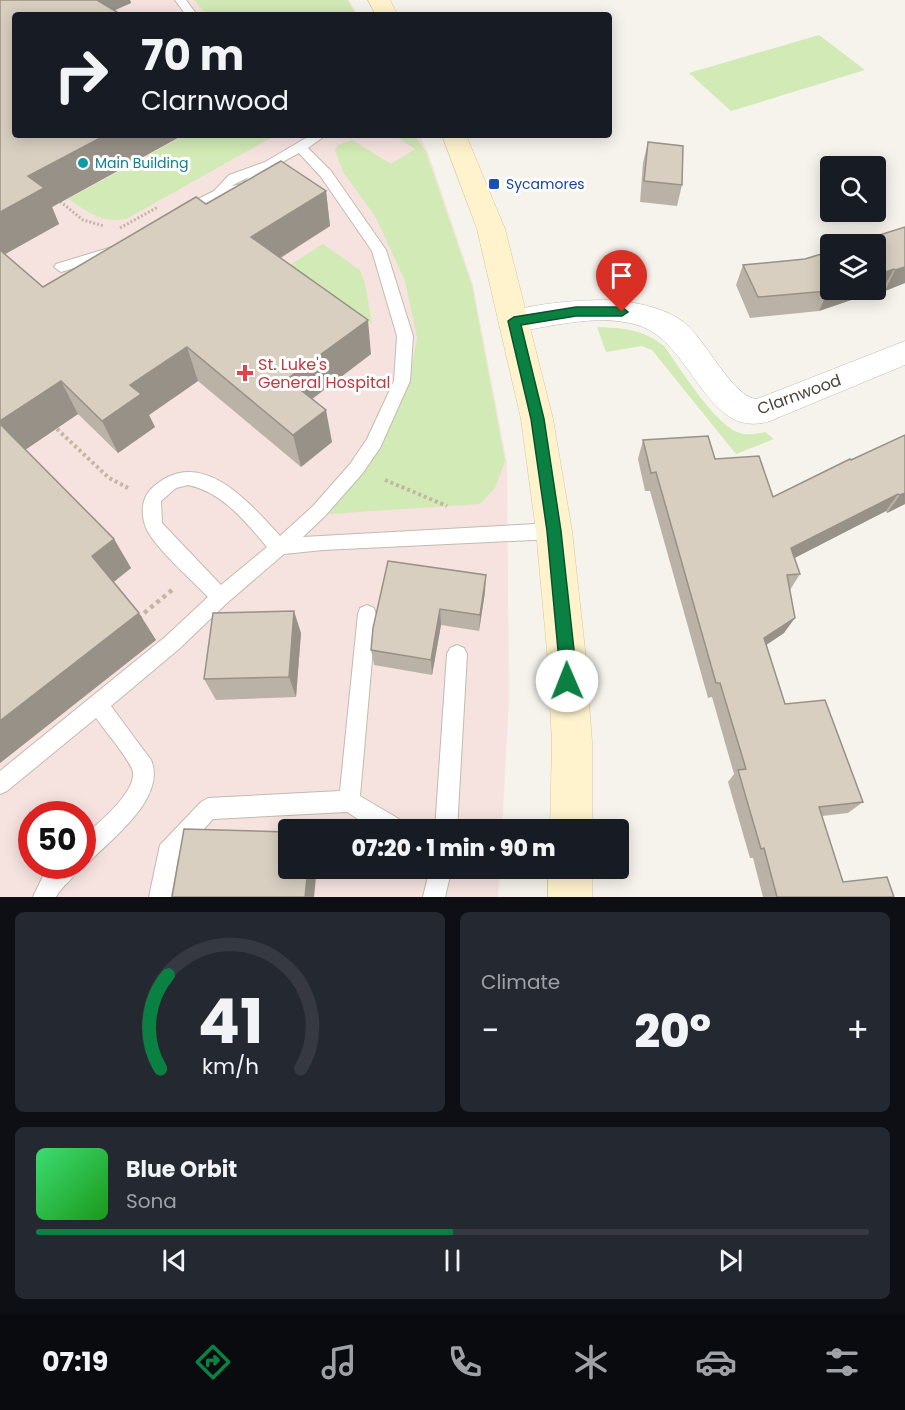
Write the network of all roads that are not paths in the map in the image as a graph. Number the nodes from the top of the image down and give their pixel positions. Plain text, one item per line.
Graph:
1 (180, 0) edge
2 (190, 12) edge
3 (315, 138) edge
4 (454, 138) edge
5 (300, 147) junction
6 (171, 221) edge
7 (123, 249) edge
8 (61, 267) dead end
9 (514, 321) junction
10 (905, 352) edge
11 (554, 531) junction
12 (279, 547) junction
13 (220, 597) junction
14 (367, 614) dead end
15 (457, 654) dead end
16 (98, 704) junction
17 (0, 784) edge
18 (349, 801) junction
19 (378, 819) edge
20 (447, 819) edge
21 (571, 819) edge
22 (96, 840) edge
23 (55, 879) edge
24 (438, 879) edge
25 (570, 879) edge
26 (44, 897) edge
27 (160, 897) edge
28 (434, 897) edge
29 (570, 897) edge

1 - 2 lane
3 - 5 lane
4 - 9 main road
5 - 6 lane
5 - 12 lane
7 - 8 lane
9 - 10 street, Clarnwood
9 - 11 main road
11 - 12 lane
11 - 21 main road
12 - 13 lane
12 - 13 lane
13 - 16 lane
14 - 18 lane
15 - 20 lane
16 - 17 lane
16 - 22 lane
18 - 19 lane
18 - 27 lane
23 - 26 lane
24 - 28 lane
25 - 29 main road

